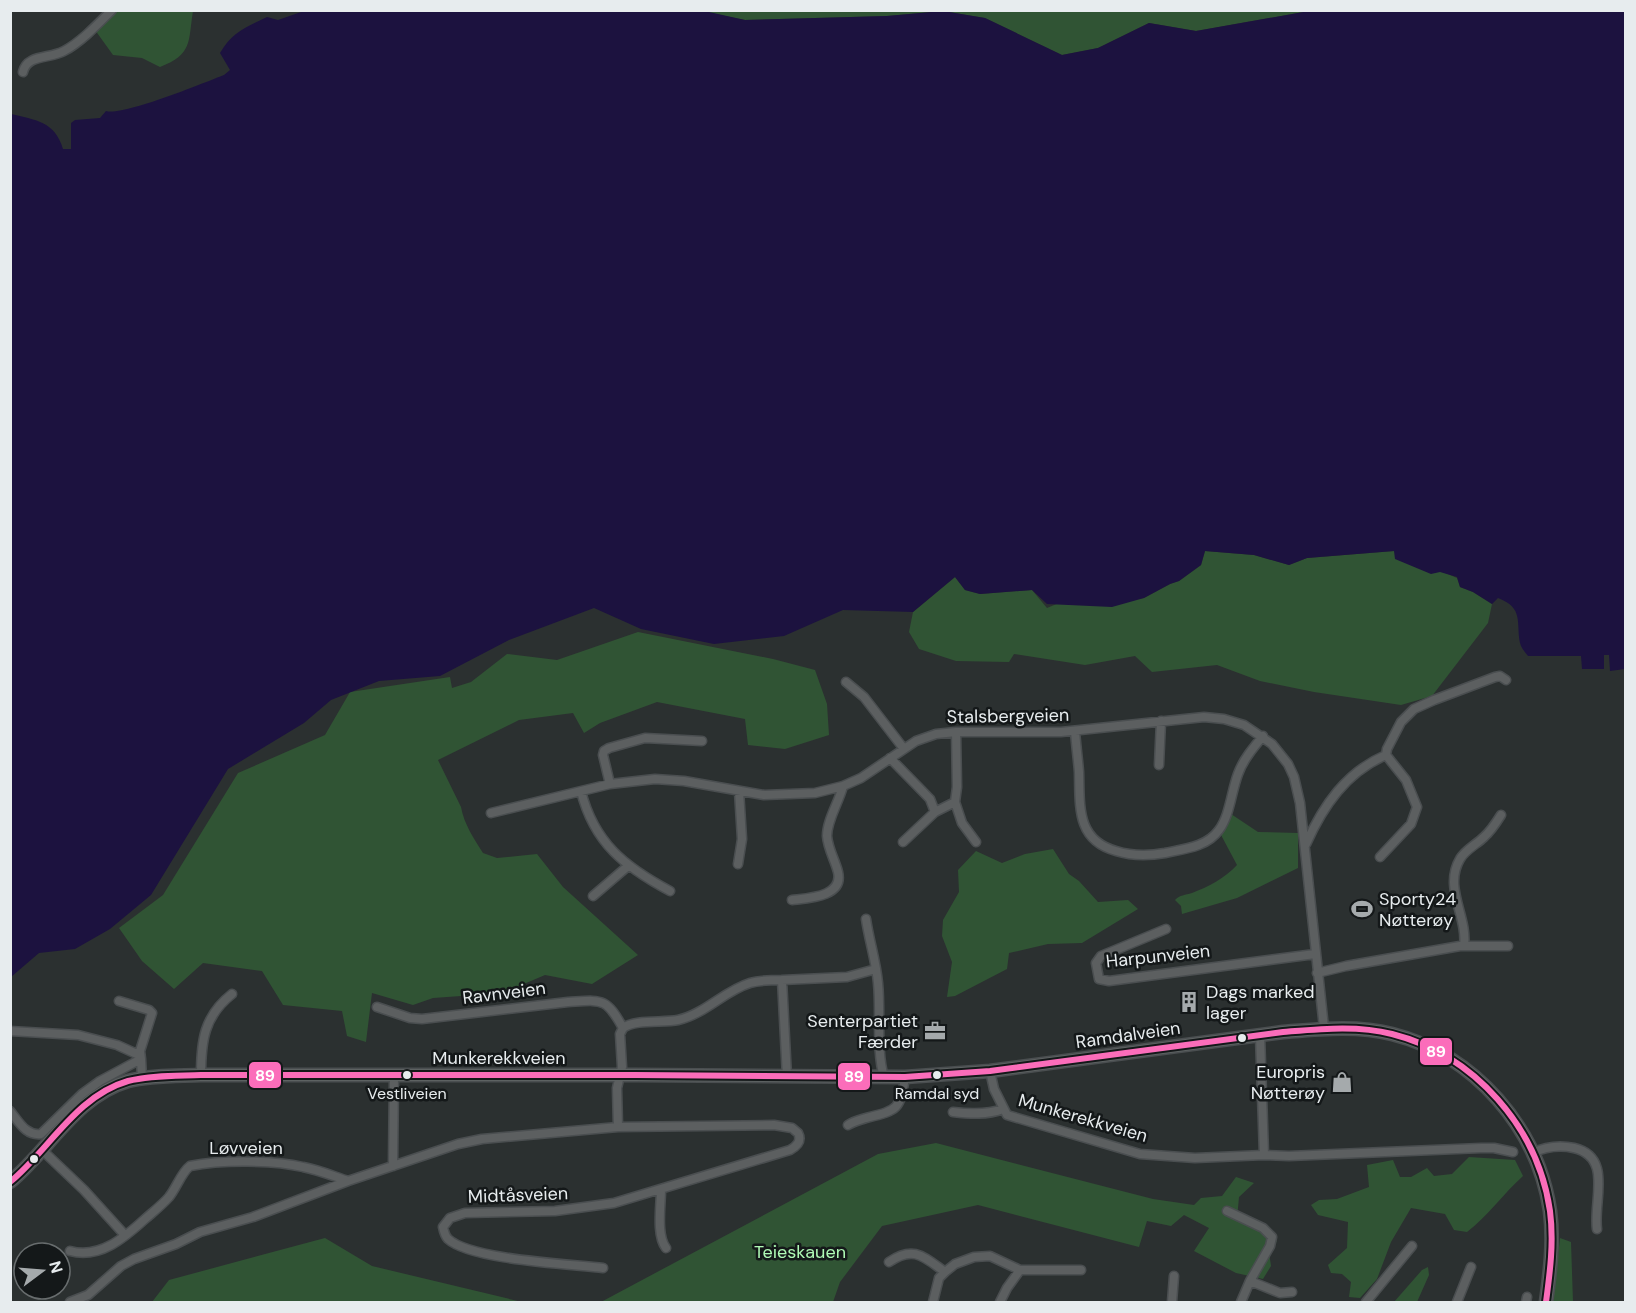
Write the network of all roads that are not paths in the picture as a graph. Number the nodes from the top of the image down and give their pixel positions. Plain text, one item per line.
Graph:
1 (112, 10) edge
2 (23, 72) dead end
3 (1506, 680) dead end
4 (846, 682) dead end
5 (1161, 721) junction
6 (1075, 731) junction
7 (956, 732) junction
8 (1263, 736) junction
9 (702, 741) dead end
10 (904, 749) junction
11 (1386, 755) junction
12 (890, 758) junction
13 (1159, 765) dead end
14 (610, 784) junction
15 (843, 786) junction
16 (581, 791) junction
17 (739, 791) junction
18 (955, 802) junction
19 (935, 812) junction
20 (491, 813) dead end
21 (1501, 814) dead end
22 (903, 842) dead end
23 (976, 842) dead end
24 (1305, 846) junction
25 (1380, 857) dead end
26 (738, 864) dead end
27 (628, 866) junction
28 (670, 891) dead end
29 (593, 896) dead end
30 (792, 900) dead end
31 (866, 919) dead end
32 (1166, 929) dead end
33 (1464, 946) junction
34 (1508, 946) dead end
35 (1315, 954) junction
36 (876, 969) junction
37 (1317, 973) junction
38 (782, 980) junction
39 (232, 994) dead end
40 (119, 1001) dead end
41 (377, 1007) dead end
42 (623, 1028) junction
43 (1324, 1028) junction
44 (10, 1031) edge
45 (1260, 1035) junction
46 (141, 1059) junction
47 (990, 1071) junction
48 (201, 1075) junction
49 (620, 1075) junction
50 (394, 1076) junction
51 (787, 1077) junction
52 (884, 1077) junction
53 (906, 1077) junction
54 (142, 1078) junction
55 (1003, 1109) junction
56 (10, 1111) edge
57 (953, 1112) dead end
58 (848, 1125) dead end
59 (618, 1127) junction
60 (42, 1150) junction
61 (1513, 1152) dead end
62 (1532, 1153) junction
63 (1264, 1155) junction
64 (393, 1166) junction
65 (348, 1181) junction
66 (10, 1182) edge
67 (661, 1189) junction
68 (1227, 1211) dead end
69 (1597, 1228) dead end
70 (123, 1233) dead end
71 (1412, 1246) dead end
72 (666, 1248) dead end
73 (72, 1251) edge
74 (889, 1262) dead end
75 (1471, 1267) dead end
76 (603, 1268) dead end
77 (1020, 1270) junction
78 (1081, 1270) dead end
79 (945, 1272) junction
80 (1174, 1276) dead end
81 (1250, 1281) junction
82 (1292, 1292) dead end
83 (70, 1302) edge
84 (933, 1302) edge
85 (1000, 1302) edge
86 (1172, 1302) edge
87 (1241, 1302) edge
88 (1365, 1302) edge
89 (1457, 1302) edge
90 (1546, 1302) edge

1 - 2 street
3 - 11 street
4 - 10 street
5 - 6 street, Stalsbergveien
5 - 8 street, Stalsbergveien
5 - 13 street
6 - 7 street, Stalsbergveien
6 - 8 street
7 - 10 street, Stalsbergveien
7 - 18 street
8 - 24 street, Stalsbergveien
9 - 14 street
10 - 12 street, Stalsbergveien
11 - 24 street
11 - 25 street
12 - 15 street, Stalsbergveien
12 - 19 street
14 - 16 street, Stalsbergveien
14 - 17 street, Stalsbergveien
15 - 17 street, Stalsbergveien
15 - 30 street
16 - 20 street, Stalsbergveien
16 - 27 street
17 - 26 street
18 - 19 street
18 - 23 street
19 - 22 street
21 - 33 street
24 - 35 street, Stalsbergveien
27 - 28 street
27 - 29 street
31 - 36 street
32 - 35 street, Harpunveien
33 - 34 street
33 - 37 street
35 - 37 street, Stalsbergveien
36 - 38 street
36 - 52 street
37 - 43 street, Stalsbergveien
38 - 42 street
38 - 51 street
39 - 48 street
40 - 46 street
41 - 42 street, Ravnveien
42 - 49 street
43 - 45 main road, Ramdalveien
43 - 62 main road, Ramdalveien
44 - 46 street
45 - 47 main road, Ramdalveien
45 - 63 street
46 - 54 street
46 - 56 street
47 - 53 main road, Ramdalveien
47 - 55 street, Munkerekkveien
48 - 50 main road, Munkerekkveien
48 - 54 main road, Munkerekkveien
49 - 50 main road, Munkerekkveien
49 - 51 main road, Munkerekkveien
49 - 59 street
50 - 64 street
51 - 52 main road, Munkerekkveien
52 - 53 main road, Ramdalveien
53 - 58 street
54 - 60 main road, Munkerekkveien
55 - 57 street, Munkerekkveien
55 - 63 street, Munkerekkveien
59 - 64 street
59 - 67 street, Midtåsveien
60 - 66 main road, Munkerekkveien
60 - 70 street
61 - 63 street, Munkerekkveien
62 - 69 street
62 - 90 main road, Ramdalveien
64 - 65 street
65 - 73 street, Løvveien
65 - 83 street
67 - 72 street
67 - 76 street, Midtåsveien
68 - 81 street
71 - 88 street
74 - 79 street
75 - 89 street
77 - 78 street
77 - 79 street
77 - 85 street
79 - 84 street
80 - 86 street
81 - 82 street
81 - 87 street

